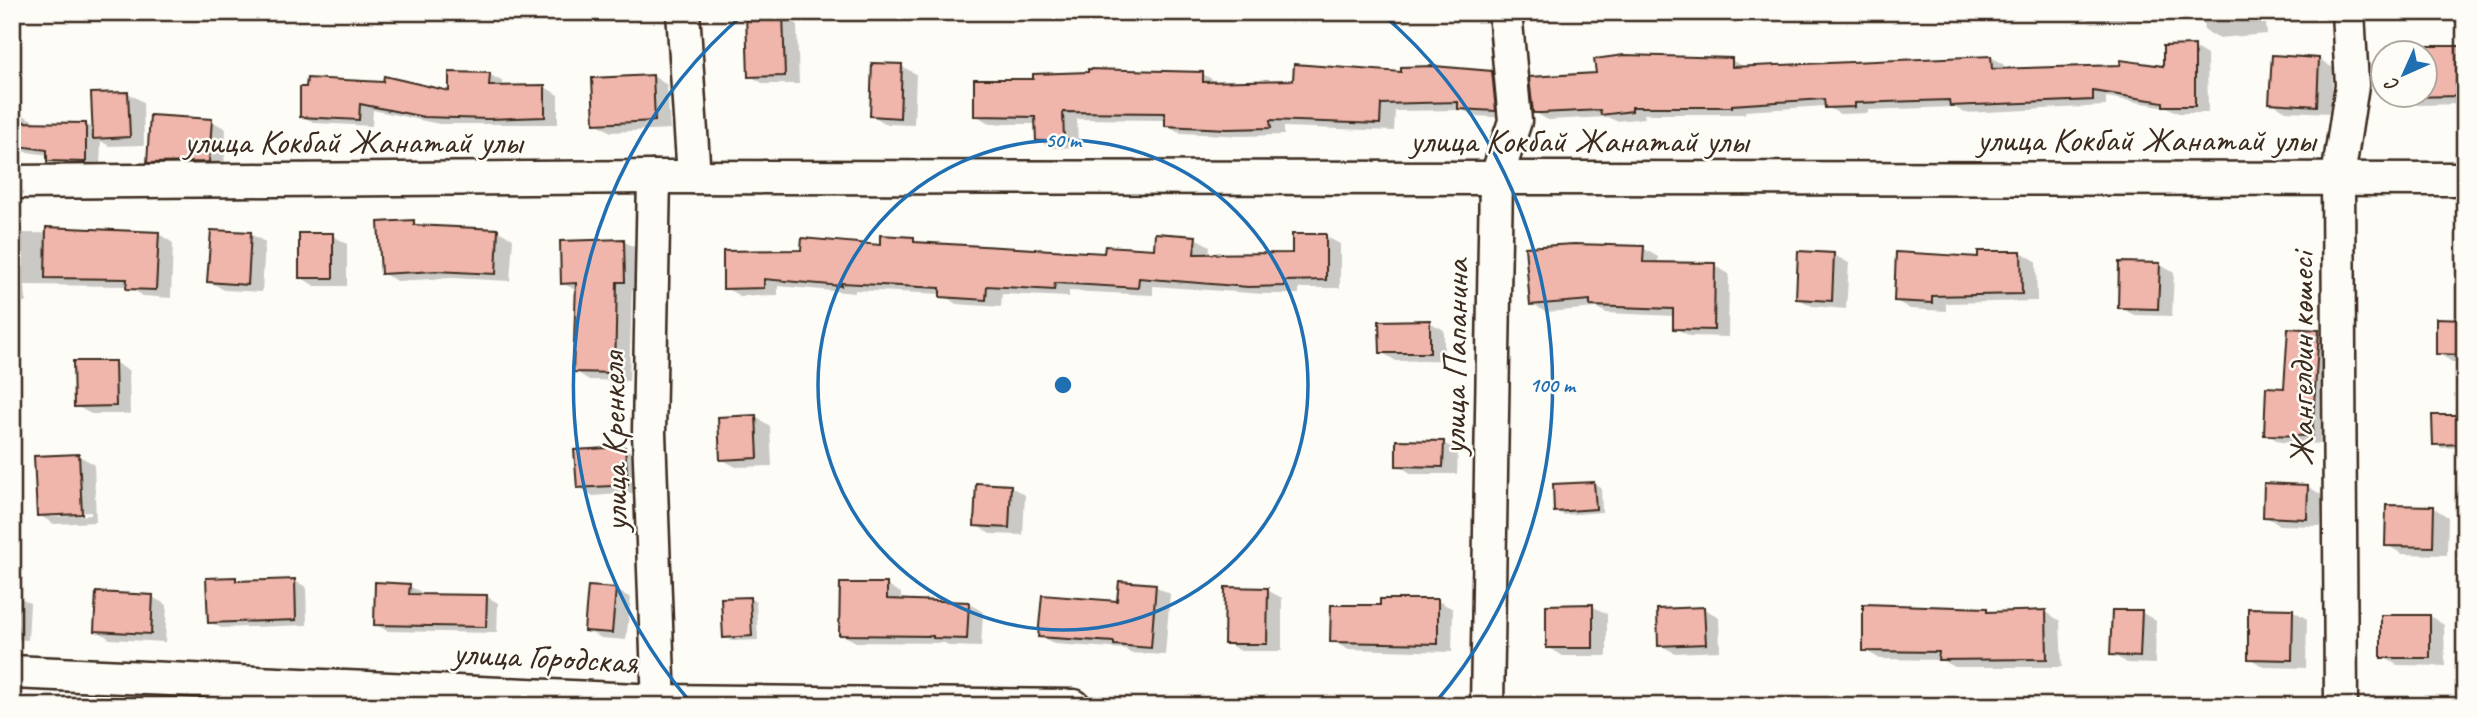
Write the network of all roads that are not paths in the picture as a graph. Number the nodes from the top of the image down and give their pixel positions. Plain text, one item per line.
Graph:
1 (683, 12) edge
2 (1505, 12) edge
3 (2348, 12) edge
4 (654, 177) junction
5 (694, 177) junction
6 (2338, 177) junction
7 (1496, 179) junction
8 (2465, 179) edge
9 (12, 182) edge
10 (12, 672) edge
11 (659, 703) edge
12 (1074, 706) edge
13 (1487, 706) edge
14 (2341, 706) edge

1 - 5 street
2 - 7 street, улица Папанина
3 - 6 street, Жангелдин көшесі
4 - 5 street, улица Кокбай Жанатай улы
4 - 9 street, улица Кокбай Жанатай улы
4 - 11 street, улица Кренкеля
5 - 7 street, улица Кокбай Жанатай улы
6 - 7 street, улица Кокбай Жанатай улы
6 - 8 street, улица Кокбай Жанатай улы
6 - 14 street, Жангелдин көшесі
7 - 13 street, улица Папанина
10 - 11 street, улица Городская
11 - 12 street, улица Городская

